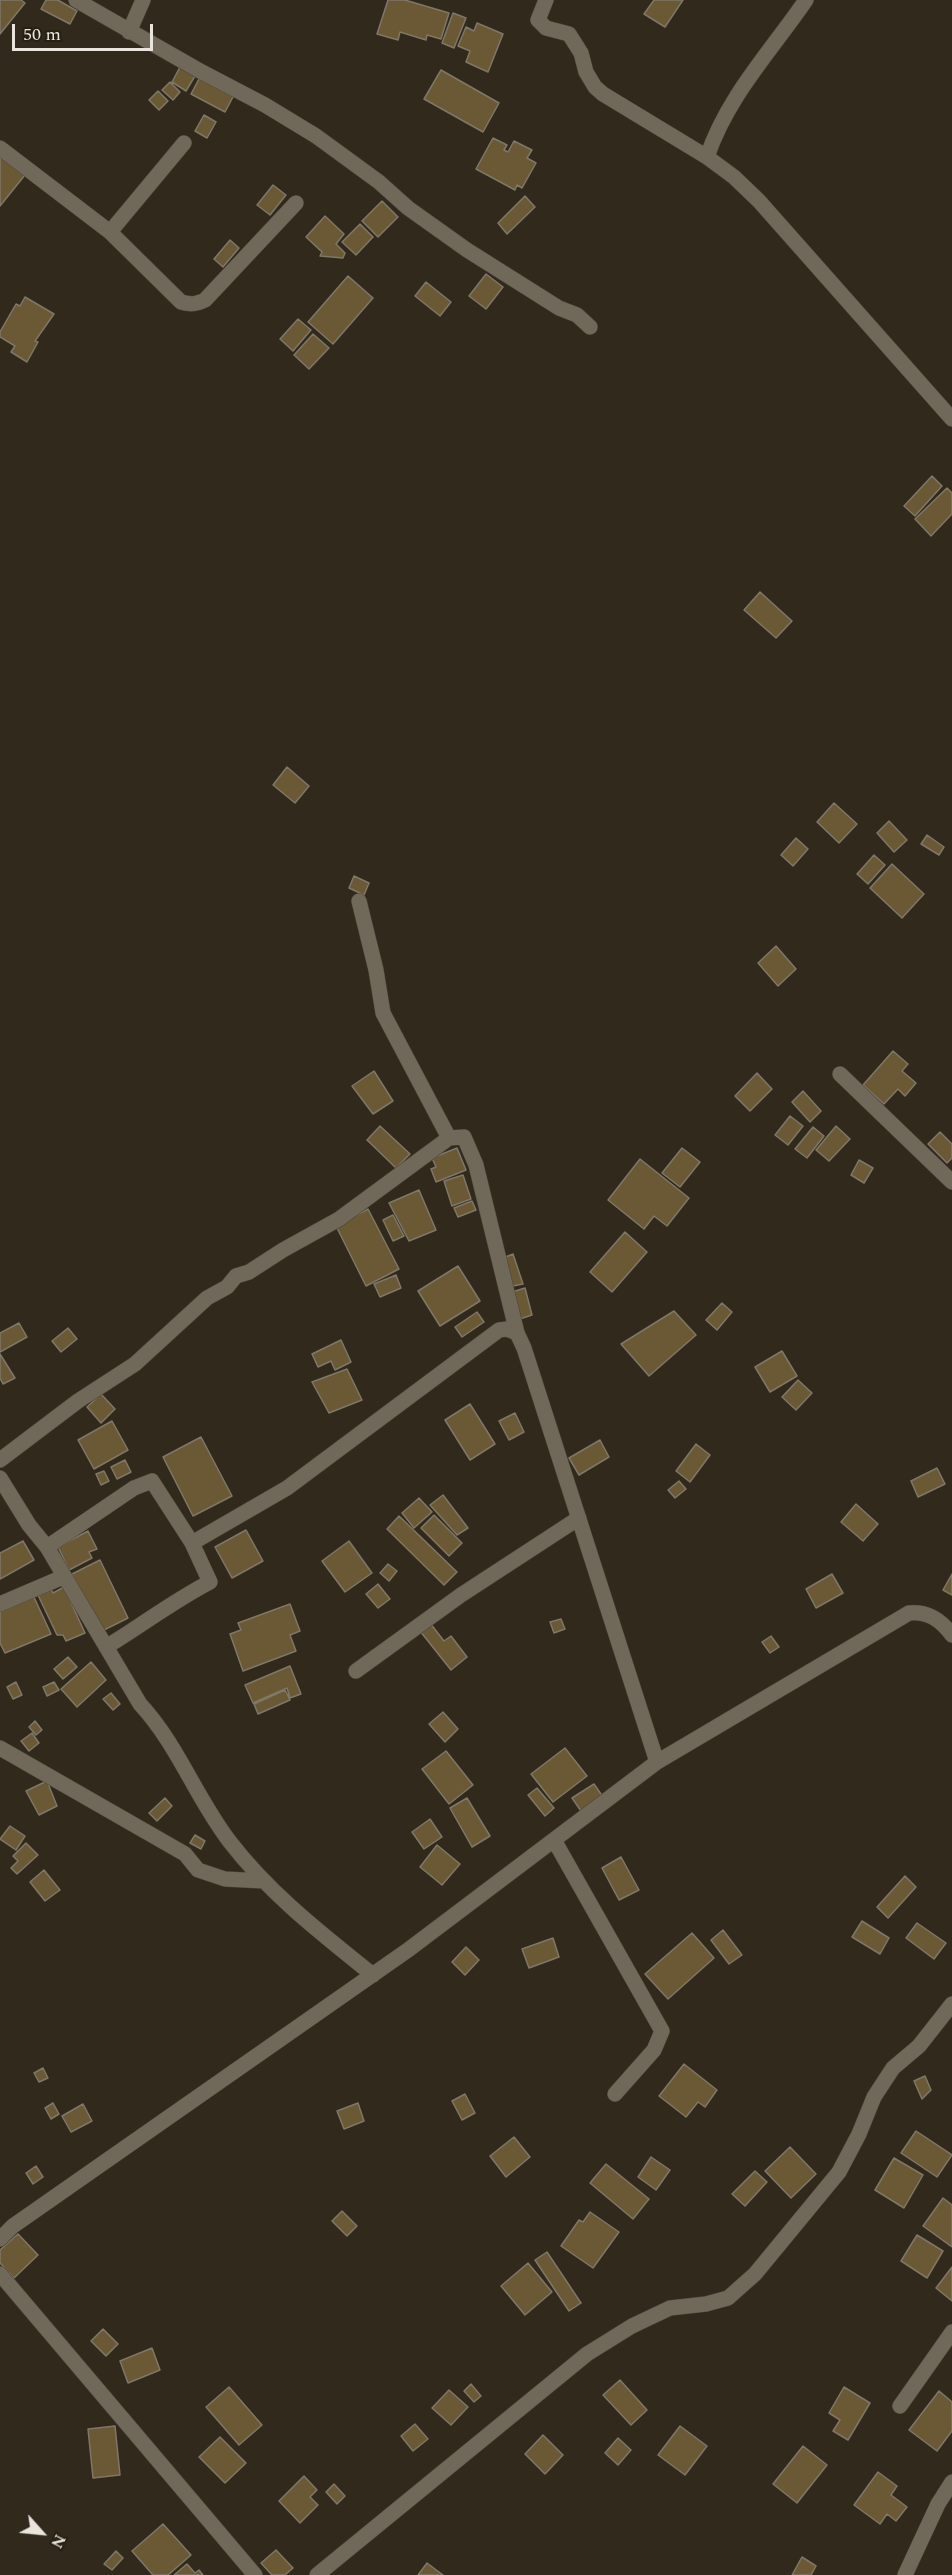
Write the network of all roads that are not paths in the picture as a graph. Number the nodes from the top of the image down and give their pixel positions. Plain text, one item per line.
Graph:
1 (76, 0) edge
2 (143, 0) edge
3 (546, 0) edge
4 (806, 0) edge
5 (129, 32) junction
6 (184, 143) dead end
7 (0, 148) edge
8 (707, 157) junction
9 (296, 203) dead end
10 (110, 232) junction
11 (590, 327) dead end
12 (952, 419) edge
13 (359, 901) dead end
14 (840, 1074) dead end
15 (449, 1138) junction
16 (952, 1182) edge
17 (517, 1333) junction
18 (0, 1460) edge
19 (0, 1478) edge
20 (579, 1518) junction
21 (192, 1543) junction
22 (47, 1547) junction
23 (63, 1577) junction
24 (0, 1604) edge
25 (952, 1635) edge
26 (106, 1647) junction
27 (356, 1671) dead end
28 (0, 1748) edge
29 (657, 1762) junction
30 (554, 1840) junction
31 (264, 1881) junction
32 (373, 1975) junction
33 (952, 2004) edge
34 (615, 2094) dead end
35 (0, 2239) edge
36 (0, 2274) edge
37 (952, 2332) edge
38 (900, 2406) dead end
39 (952, 2482) edge
40 (255, 2575) edge
41 (317, 2575) edge
42 (905, 2575) edge

1 - 5 street
2 - 5 street
3 - 8 street
4 - 8 street
5 - 11 street
6 - 10 street
7 - 10 street
8 - 12 street
9 - 10 street
13 - 15 street
14 - 16 street
15 - 17 street
15 - 18 street
17 - 20 street
17 - 21 street
19 - 22 street
20 - 27 street
20 - 29 street
21 - 22 street
21 - 26 street
22 - 23 street
23 - 24 street
23 - 26 street
25 - 29 street
26 - 31 street
28 - 31 street
29 - 30 street
30 - 32 street
30 - 34 street
31 - 32 street
32 - 35 street
33 - 41 street
36 - 40 street
37 - 38 street
39 - 42 street

